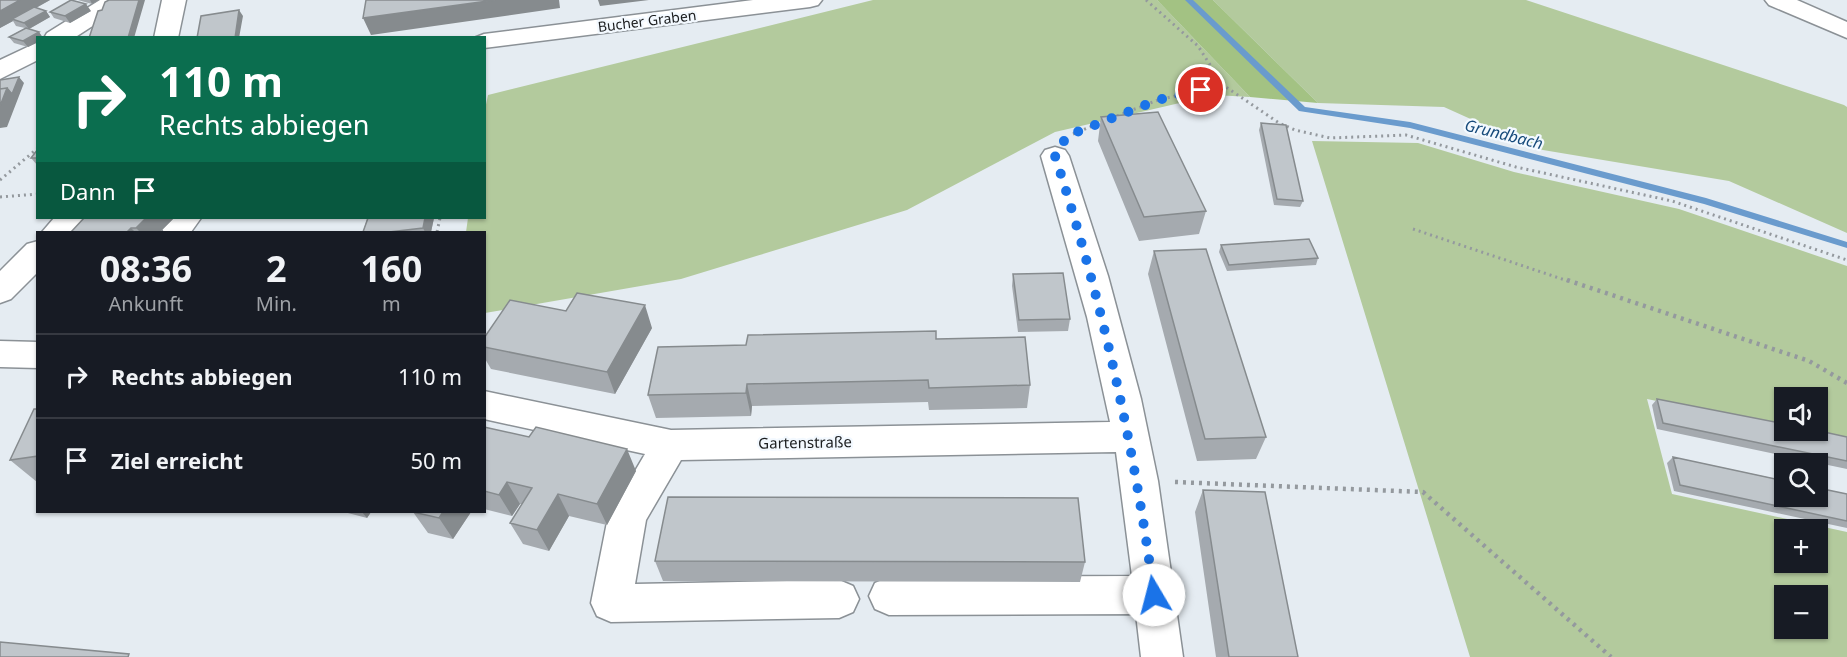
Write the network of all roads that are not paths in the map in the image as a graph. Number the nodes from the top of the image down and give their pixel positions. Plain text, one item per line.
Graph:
1 (117, 0) edge
2 (174, 0) edge
3 (810, 0) edge
4 (1777, 0) edge
5 (1847, 31) edge
6 (59, 36) edge
7 (166, 36) edge
8 (486, 41) edge
9 (36, 50) edge
10 (0, 71) edge
11 (1055, 156) road end
12 (70, 219) edge
13 (58, 231) edge
14 (36, 254) edge
15 (0, 291) edge
16 (0, 354) edge
17 (36, 356) edge
18 (486, 405) edge
19 (1130, 437) junction
20 (671, 445) junction
21 (1154, 595) junction
22 (889, 596) dead end
23 (839, 599) dead end
24 (1162, 657) edge

1 - 6 street
2 - 7 street
3 - 8 street, Bucher Graben
4 - 5 street
9 - 10 street
11 - 19 street
12 - 13 street
14 - 15 street
16 - 17 street
18 - 20 street, Gartenstraße
19 - 20 street, Gartenstraße
19 - 21 street
20 - 23 street
21 - 22 street
21 - 24 street

